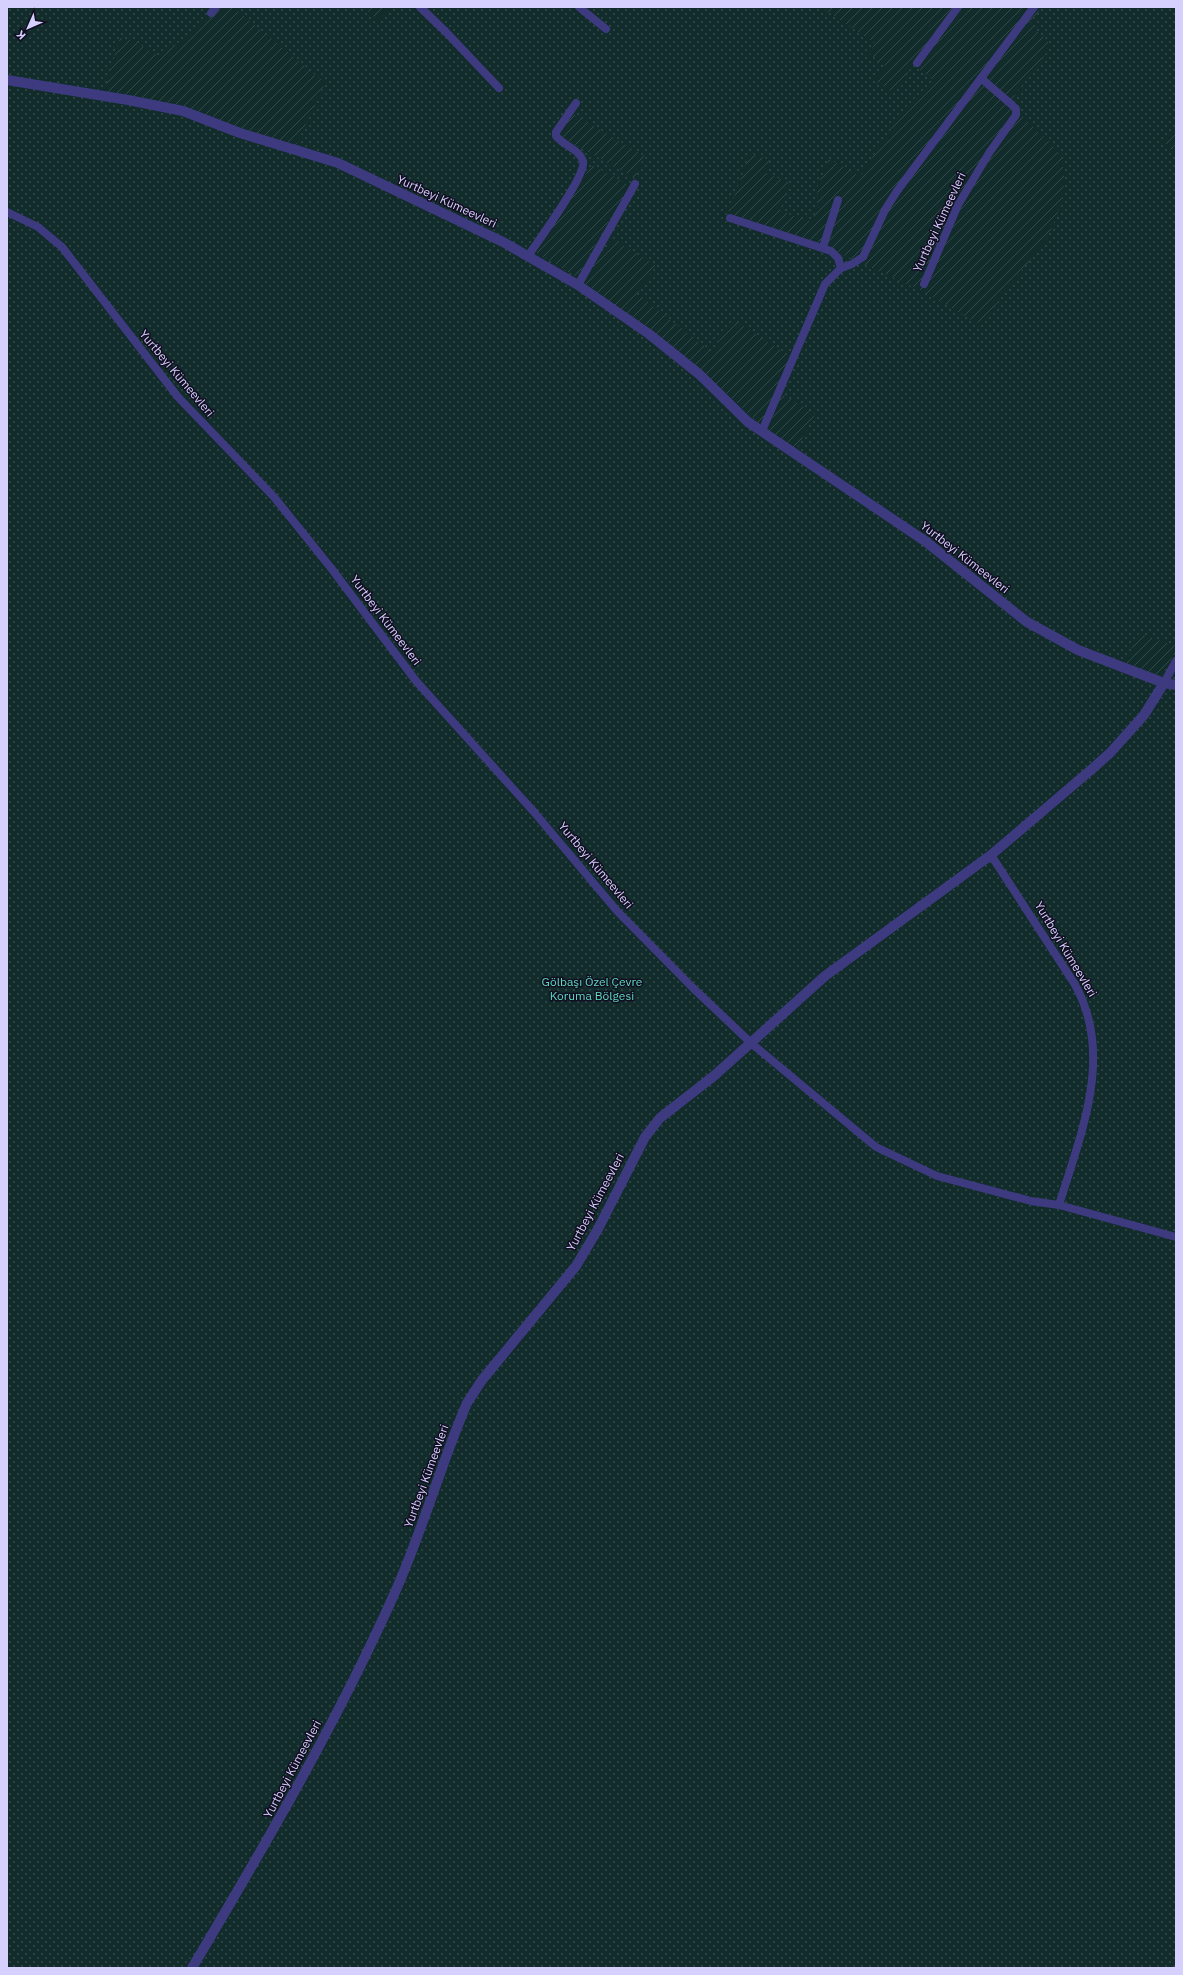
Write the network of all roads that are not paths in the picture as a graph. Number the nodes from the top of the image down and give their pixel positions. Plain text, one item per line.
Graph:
1 (420, 7) edge
2 (578, 7) edge
3 (958, 7) edge
4 (1034, 7) edge
5 (606, 29) dead end
6 (917, 63) dead end
7 (982, 79) junction
8 (7, 80) edge
9 (499, 88) dead end
10 (576, 103) dead end
11 (635, 184) dead end
12 (838, 200) dead end
13 (7, 212) edge
14 (730, 218) dead end
15 (823, 247) junction
16 (528, 256) junction
17 (841, 268) junction
18 (924, 284) dead end
19 (578, 285) junction
20 (762, 431) junction
21 (1176, 661) edge
22 (1164, 684) junction
23 (1176, 684) edge
24 (991, 855) junction
25 (751, 1042) junction
26 (1059, 1205) junction
27 (1176, 1237) edge
28 (192, 1968) edge

1 - 9 street
2 - 5 street
3 - 6 street
4 - 7 street
7 - 17 street
7 - 18 street, Yurtbeyi Kümeevleri
8 - 16 street, Yurtbeyi Kümeevleri
10 - 16 street
11 - 19 street
12 - 15 street
13 - 25 street, Yurtbeyi Kümeevleri
14 - 15 street
15 - 17 street
16 - 19 street, Yurtbeyi Kümeevleri
17 - 20 street
19 - 20 street, Yurtbeyi Kümeevleri
20 - 22 street, Yurtbeyi Kümeevleri
21 - 22 street, Yurtbeyi Kümeevleri
22 - 23 street, Yurtbeyi Kümeevleri
22 - 24 street, Yurtbeyi Kümeevleri
24 - 25 street, Yurtbeyi Kümeevleri
24 - 26 street, Yurtbeyi Kümeevleri
25 - 26 street, Yurtbeyi Kümeevleri
25 - 28 street, Yurtbeyi Kümeevleri
26 - 27 street, Yurtbeyi Kümeevleri

